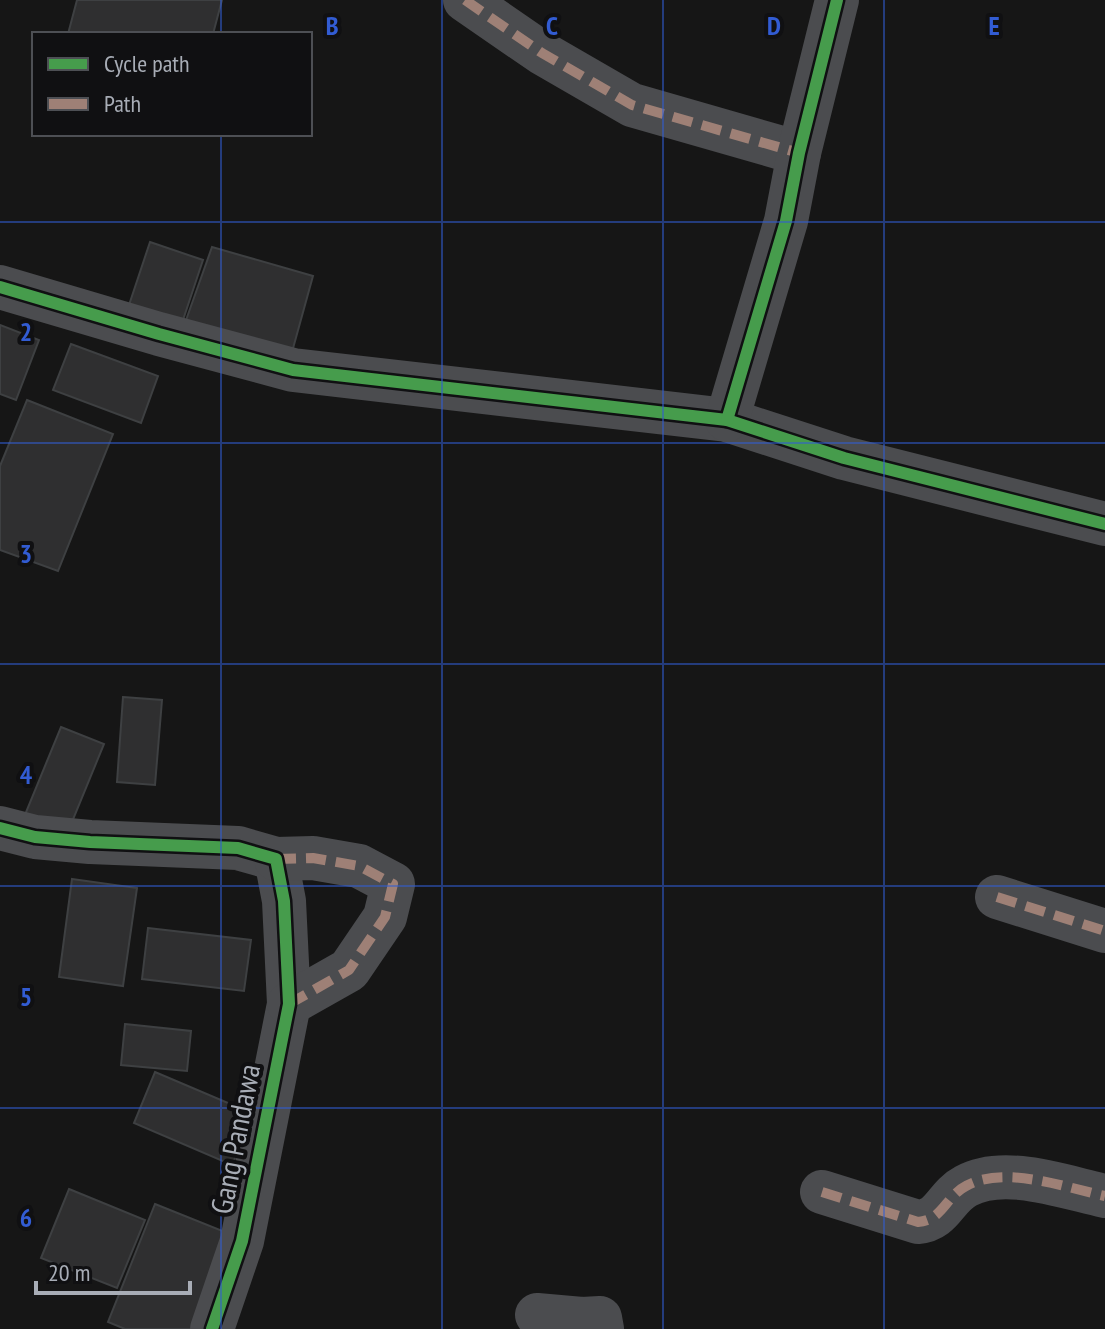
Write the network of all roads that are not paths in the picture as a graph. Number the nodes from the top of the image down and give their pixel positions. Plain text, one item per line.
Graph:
1 (465, 0) edge
2 (837, 0) edge
3 (799, 153) junction
4 (0, 287) edge
5 (727, 420) junction
6 (1105, 524) edge
7 (0, 828) edge
8 (276, 859) junction
9 (997, 897) dead end
10 (1105, 931) edge
11 (289, 1004) junction
12 (822, 1192) dead end
13 (1105, 1196) edge
14 (537, 1315) dead end
15 (212, 1329) edge
16 (602, 1329) edge

1 - 3 street
2 - 3 street
3 - 5 street
4 - 5 street
5 - 6 street
7 - 8 street
8 - 11 street, Gang Pandawa
8 - 11 street
9 - 10 street
11 - 15 street, Gang Pandawa
12 - 13 street
14 - 16 street

